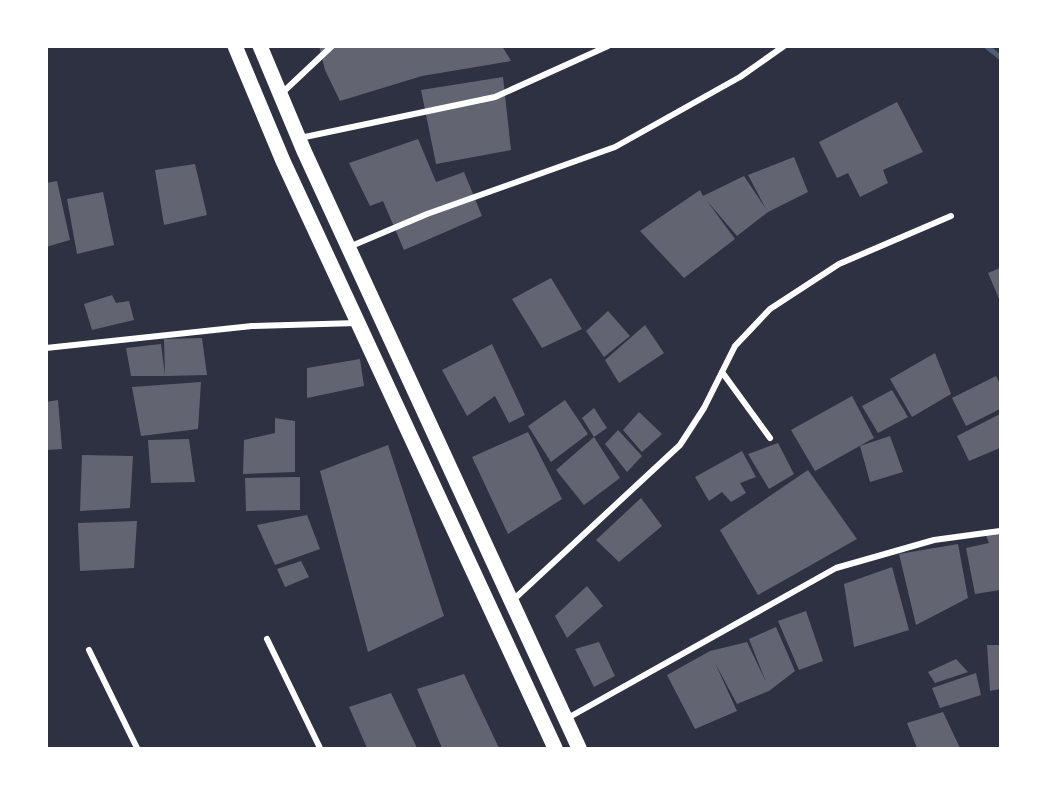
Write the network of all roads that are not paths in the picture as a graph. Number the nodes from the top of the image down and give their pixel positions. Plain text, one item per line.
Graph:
1 (235, 46) edge
2 (260, 46) edge
3 (332, 46) edge
4 (608, 46) edge
5 (784, 46) edge
6 (280, 94) junction
7 (299, 138) junction
8 (323, 192) junction
9 (302, 202) junction
10 (951, 216) dead end
11 (349, 247) junction
12 (358, 323) junction
13 (46, 348) edge
14 (722, 372) junction
15 (770, 438) dead end
16 (1000, 531) edge
17 (512, 601) junction
18 (267, 639) dead end
19 (89, 650) dead end
20 (566, 719) junction
21 (137, 748) edge
22 (320, 748) edge
23 (555, 748) edge
24 (579, 748) edge

1 - 9 main road
2 - 6 main road
3 - 6 street
4 - 7 street
5 - 11 street
6 - 7 main road
7 - 8 main road
8 - 9 main road
8 - 11 main road
9 - 12 main road
10 - 14 street
11 - 17 main road
12 - 13 street
12 - 23 main road
14 - 15 street
14 - 17 street
16 - 20 street
17 - 20 main road
18 - 22 street
19 - 21 street
20 - 24 main road

